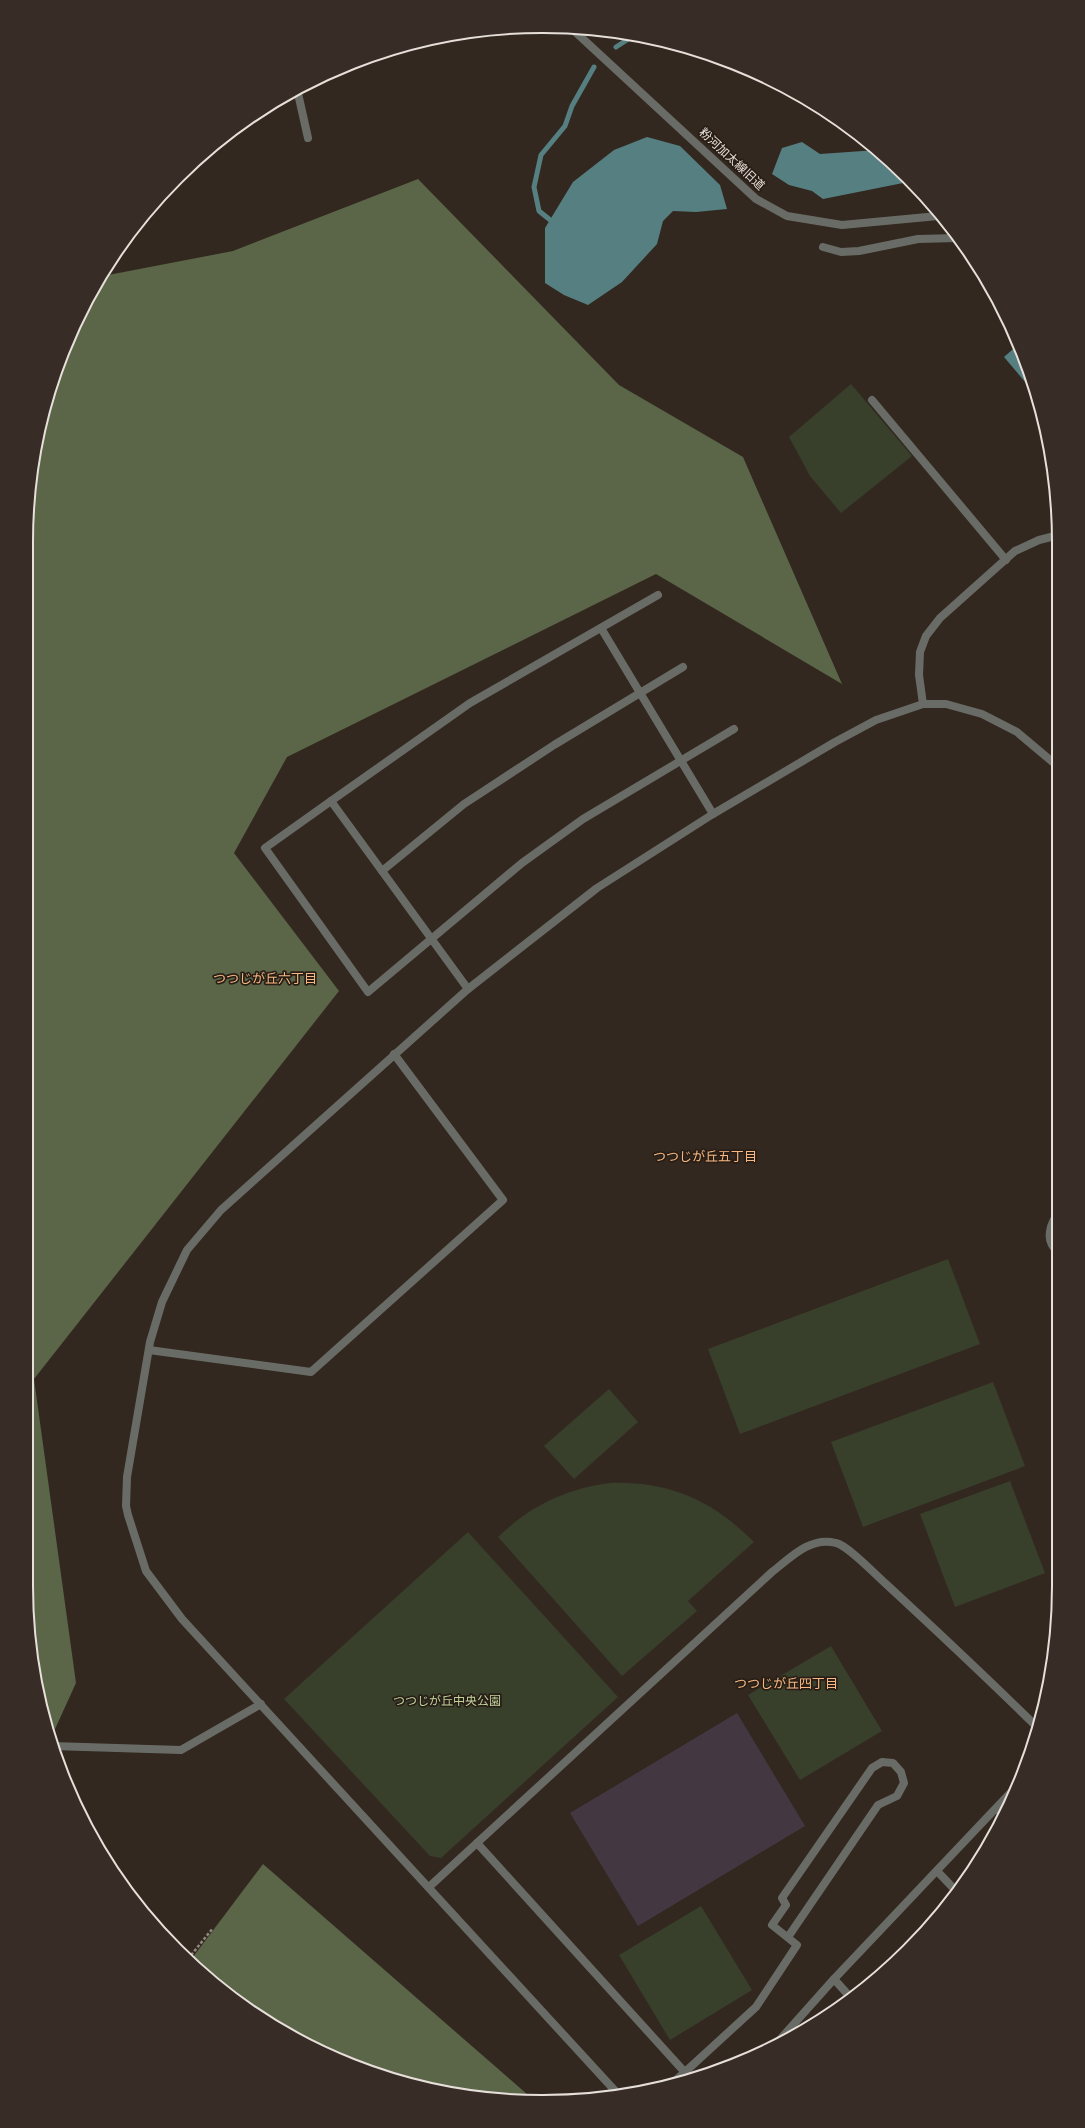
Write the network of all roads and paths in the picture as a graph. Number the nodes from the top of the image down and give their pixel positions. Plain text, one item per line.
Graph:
1 (578, 34) edge
2 (298, 96) edge
3 (308, 138) dead end
4 (934, 216) edge
5 (951, 238) edge
6 (823, 247) dead end
7 (872, 400) dead end
8 (1052, 537) edge
9 (1006, 560) junction
10 (658, 595) dead end
11 (601, 628) junction
12 (683, 667) dead end
13 (640, 693) junction
14 (923, 704) junction
15 (734, 729) dead end
16 (681, 760) junction
17 (1052, 761) edge
18 (331, 801) junction
19 (713, 814) junction
20 (382, 871) junction
21 (431, 939) junction
22 (468, 990) junction
23 (394, 1054) junction
24 (1052, 1223) edge
25 (1052, 1243) edge
26 (149, 1350) junction
27 (262, 1704) junction
28 (1033, 1723) edge
29 (59, 1746) edge
30 (1003, 1802) edge
31 (997, 1809) joint
32 (477, 1843) junction
33 (937, 1871) junction
34 (429, 1887) junction
35 (953, 1888) edge
36 (213, 1928) dead end
37 (788, 1937) junction
38 (191, 1955) edge
39 (834, 1979) junction
40 (848, 1994) edge
41 (786, 2033) edge
42 (685, 2072) junction
43 (680, 2076) edge
44 (614, 2090) edge

1 - 4 street, 粉河加太線旧道
2 - 3 street
5 - 6 street
7 - 9 street
8 - 9 street
9 - 14 street
10 - 11 street
11 - 13 street
11 - 18 street
12 - 13 street
13 - 16 street
13 - 20 street
14 - 17 street
14 - 19 street
15 - 16 street
16 - 19 street
16 - 21 street
18 - 20 street
18 - 21 street
19 - 22 street
20 - 21 street
21 - 22 street
22 - 23 street
23 - 26 street
23 - 26 street
24 - 25 street
26 - 27 street
27 - 29 street
27 - 34 street
28 - 32 street
30 - 31 street
31 - 33 street
32 - 34 street
32 - 42 street
33 - 35 street
33 - 39 street
34 - 44 street
36 - 38 path
37 - 37 street
37 - 42 street
39 - 40 street
39 - 41 street
42 - 43 street

